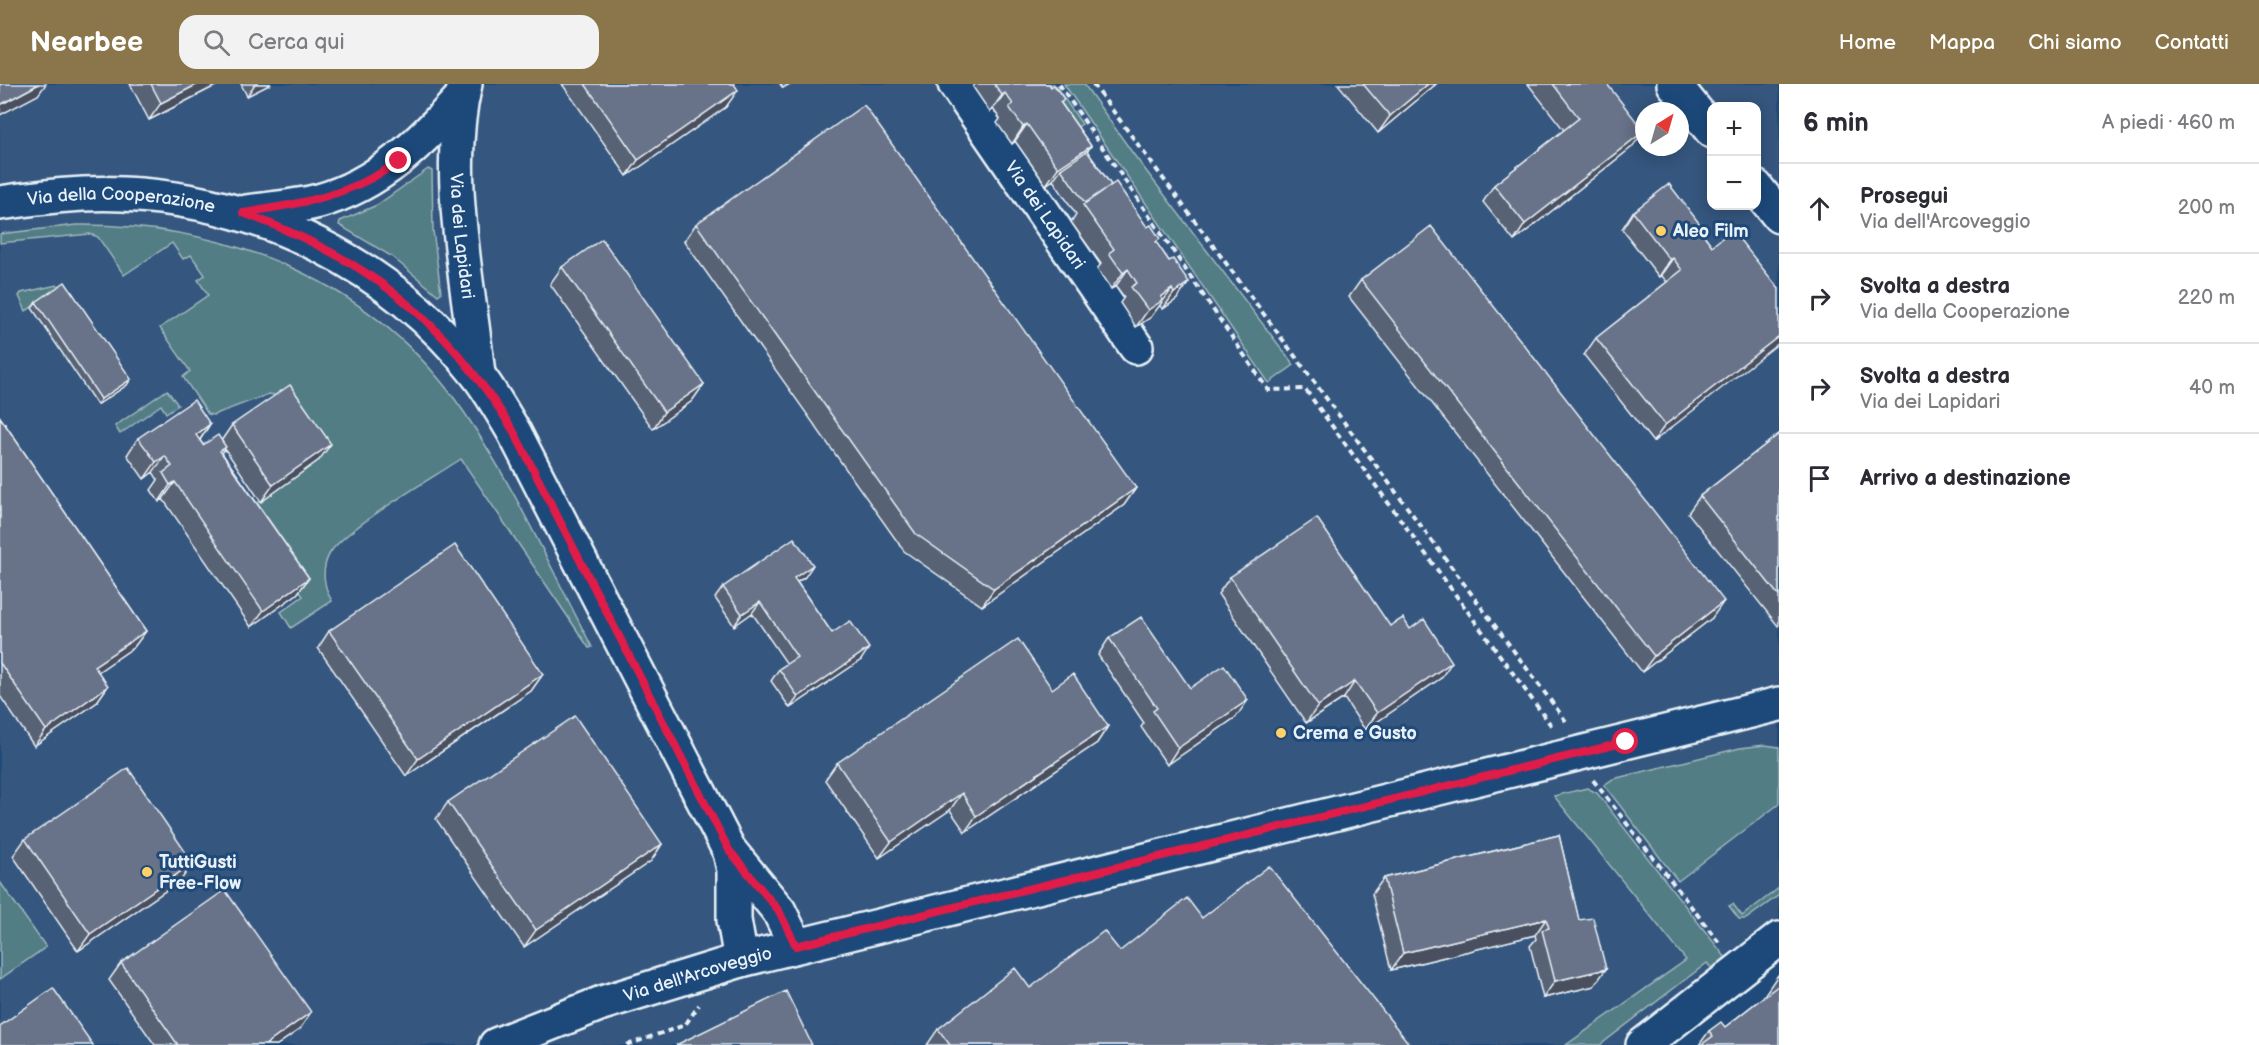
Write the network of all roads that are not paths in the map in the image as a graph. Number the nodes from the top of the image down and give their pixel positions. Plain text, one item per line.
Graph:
1 (955, 84) edge
2 (1674, 84) edge
3 (464, 91) edge
4 (1707, 125) edge
5 (1761, 193) edge
6 (0, 203) edge
7 (243, 213) junction
8 (1779, 216) edge
9 (1136, 347) dead end
10 (478, 375) junction
11 (1779, 704) edge
12 (729, 850) junction
13 (1779, 939) edge
14 (796, 946) junction
15 (741, 960) junction
16 (496, 1045) edge
17 (1643, 1045) edge

1 - 9 street, Via dei Lapidari
2 - 4 street
3 - 7 street, Via dei Lapidari
3 - 10 street, Via dei Lapidari
5 - 8 street
6 - 7 street, Via della Cooperazione
7 - 10 street, Via della Cooperazione
10 - 12 street, Via della Cooperazione
11 - 14 street, Via dell'Arcoveggio
12 - 14 street, Via della Cooperazione
12 - 15 street, Via della Cooperazione
13 - 17 street
14 - 15 street, Via dell'Arcoveggio
15 - 16 street, Via dell'Arcoveggio

